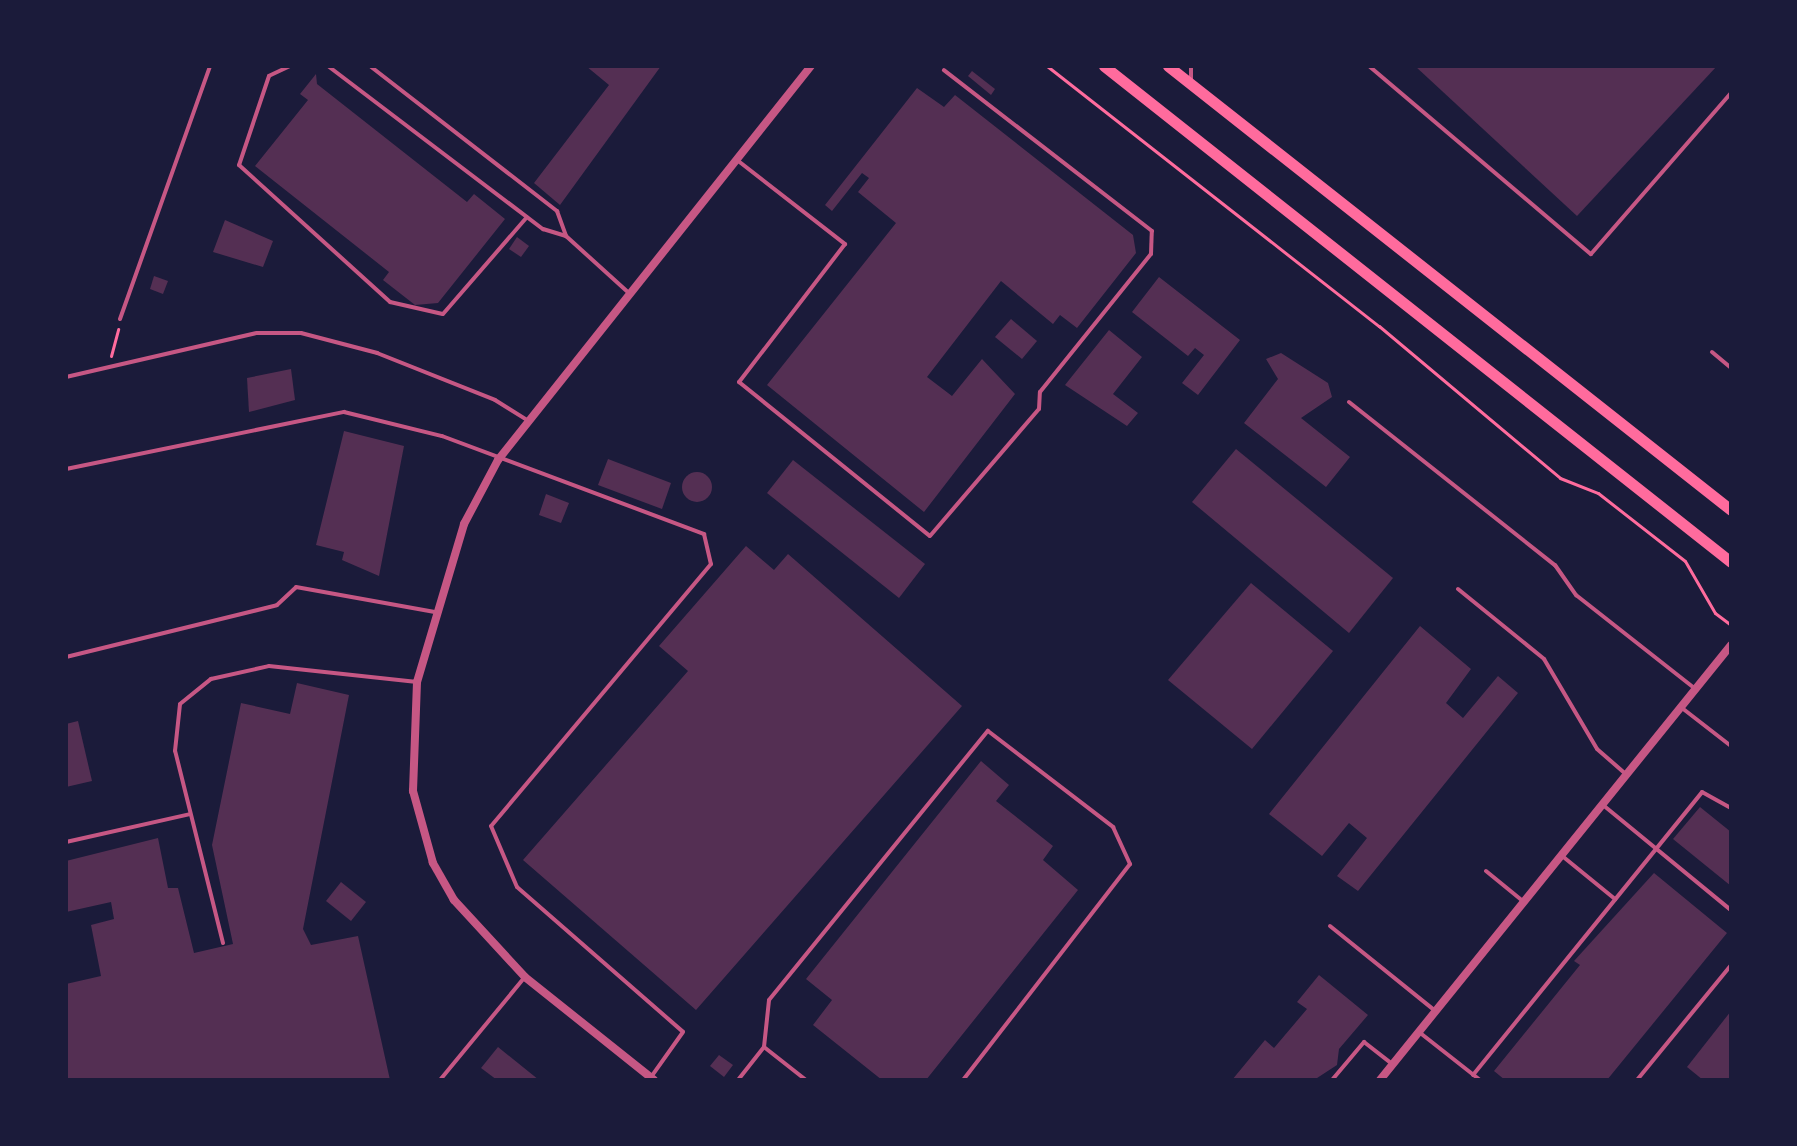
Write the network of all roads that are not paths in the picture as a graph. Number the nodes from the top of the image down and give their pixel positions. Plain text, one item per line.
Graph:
1 (210, 66) edge
2 (290, 66) edge
3 (328, 66) edge
4 (370, 66) edge
5 (811, 66) edge
6 (1104, 66) edge
7 (1168, 66) edge
8 (1191, 66) edge
9 (1369, 66) edge
10 (944, 70) dead end
11 (1192, 86) junction
12 (1731, 93) edge
13 (735, 158) junction
14 (527, 217) junction
15 (566, 236) junction
16 (630, 294) junction
17 (120, 319) road end
18 (1712, 352) dead end
19 (1731, 368) edge
20 (66, 377) edge
21 (1349, 402) dead end
22 (528, 421) junction
23 (498, 460) junction
24 (66, 469) edge
25 (1731, 510) edge
26 (1731, 562) edge
27 (1458, 589) dead end
28 (435, 612) junction
29 (1731, 645) edge
30 (66, 657) edge
31 (417, 682) junction
32 (1696, 689) junction
33 (1681, 707) junction
34 (1731, 746) edge
35 (1626, 774) junction
36 (1602, 804) junction
37 (1731, 808) edge
38 (190, 814) junction
39 (66, 842) edge
40 (1657, 849) junction
41 (1561, 855) junction
42 (1486, 871) dead end
43 (1615, 899) junction
44 (1524, 902) junction
45 (1731, 910) edge
46 (1330, 926) dead end
47 (223, 943) dead end
48 (1731, 965) edge
49 (525, 977) junction
50 (1436, 1011) junction
51 (1419, 1032) junction
52 (764, 1047) junction
53 (1392, 1064) junction
54 (1473, 1075) junction
55 (652, 1079) edge
56 (440, 1080) edge
57 (738, 1080) edge
58 (806, 1080) edge
59 (963, 1080) edge
60 (1332, 1080) edge
61 (1380, 1080) edge
62 (1480, 1080) edge
63 (1637, 1080) edge

1 - 17 lane
2 - 14 lane
3 - 14 lane
4 - 15 lane
5 - 13 street
6 - 26 main road
7 - 11 main road
8 - 11 lane
9 - 12 lane
10 - 13 lane
11 - 25 main road
13 - 16 street
14 - 15 lane
15 - 16 lane
16 - 22 street
18 - 19 lane
20 - 22 lane
21 - 32 lane
22 - 23 street
23 - 24 lane
23 - 28 street
23 - 55 lane
27 - 35 lane
28 - 30 lane
28 - 31 street
29 - 32 street
31 - 38 lane
31 - 49 street
32 - 33 street
33 - 34 lane
33 - 35 street
35 - 36 street
36 - 40 lane
36 - 41 street
37 - 40 lane
38 - 39 lane
38 - 47 lane
40 - 43 lane
40 - 45 lane
41 - 43 lane
41 - 44 street
42 - 44 lane
43 - 54 lane
44 - 50 street
46 - 50 lane
48 - 63 lane
49 - 55 street
49 - 56 lane
50 - 51 street
51 - 53 street
51 - 54 lane
52 - 57 lane
52 - 58 lane
52 - 59 lane
53 - 60 lane
53 - 61 street
54 - 62 lane

